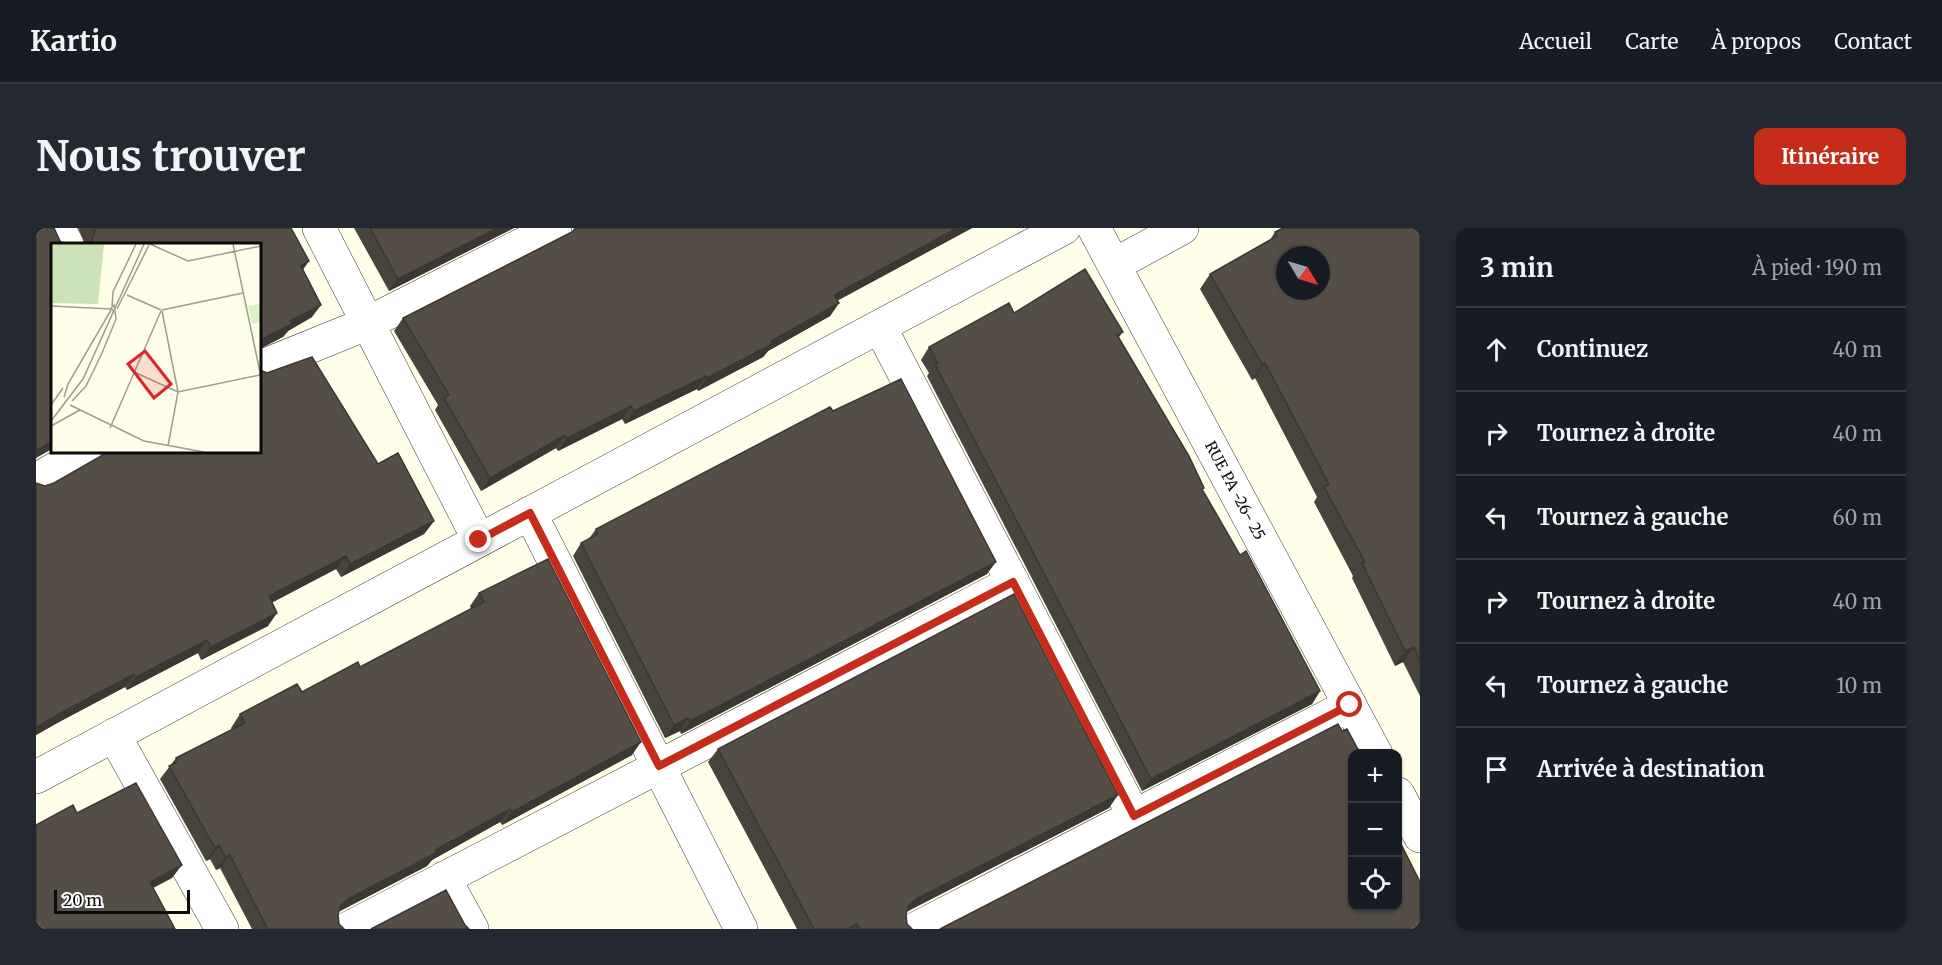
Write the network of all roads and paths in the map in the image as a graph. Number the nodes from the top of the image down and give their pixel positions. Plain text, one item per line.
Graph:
1 (42, 228) edge
2 (58, 228) edge
3 (319, 228) edge
4 (555, 228) edge
5 (1064, 228) edge
6 (1094, 228) edge
7 (1182, 228) edge
8 (36, 231) edge
9 (66, 243) edge
10 (1114, 265) junction
11 (366, 324) junction
12 (880, 327) junction
13 (261, 367) edge
14 (82, 453) edge
15 (36, 480) edge
16 (530, 513) junction
17 (479, 540) junction
18 (1013, 582) junction
19 (1350, 705) junction
20 (114, 735) junction
21 (1374, 749) edge
22 (659, 766) junction
23 (36, 777) edge
24 (1134, 816) junction
25 (444, 878) junction
26 (222, 929) edge
27 (346, 929) edge
28 (472, 929) edge
29 (741, 929) edge
30 (915, 929) edge

1 - 8 street
2 - 9 street
3 - 11 street
4 - 11 street
5 - 12 street
6 - 10 street, RUE PA -26- 25
7 - 10 street
10 - 19 street, RUE PA -26- 25
11 - 13 street
11 - 17 street
12 - 16 street
12 - 18 street
14 - 15 street
16 - 17 street
16 - 22 street
17 - 20 street
18 - 22 street
18 - 24 street
19 - 21 street, RUE PA -26- 25
19 - 24 street
20 - 23 street
20 - 26 street
22 - 25 street
22 - 29 street
24 - 30 street
25 - 27 street
25 - 28 street

